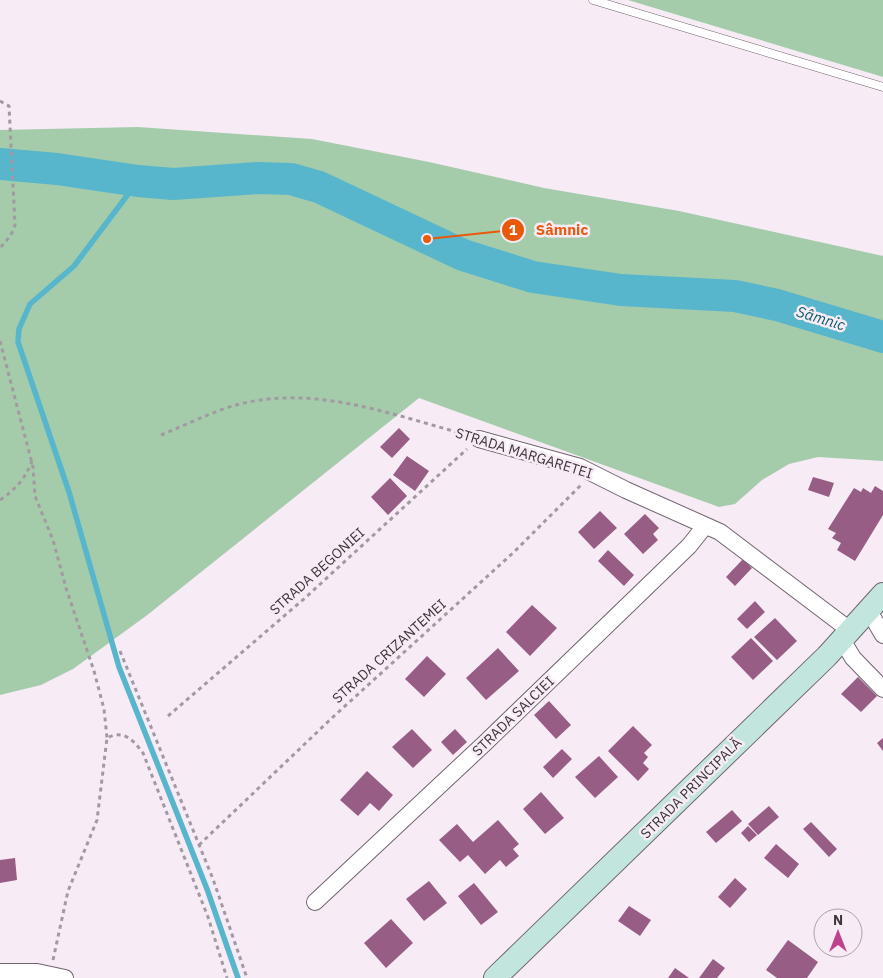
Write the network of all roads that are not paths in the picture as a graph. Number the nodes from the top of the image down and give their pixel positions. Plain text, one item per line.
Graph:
1 (593, 0) edge
2 (883, 87) edge
3 (479, 439) road end
4 (706, 526) junction
5 (883, 594) edge
6 (868, 611) junction
7 (846, 635) junction
8 (883, 635) edge
9 (883, 689) edge
10 (315, 902) dead end
11 (0, 972) edge
12 (58, 976) edge
13 (495, 978) edge

1 - 2 lane
3 - 4 street, STRADA MARGARETEI
4 - 7 street, STRADA MARGARETEI
4 - 10 street, STRADA SALCIEI
5 - 6 main road, STRADA PRINCIPALĂ
6 - 7 main road, STRADA PRINCIPALĂ
6 - 8 street
7 - 9 street, STRADA MARGARETEI
7 - 13 main road, STRADA PRINCIPALĂ
11 - 12 street

